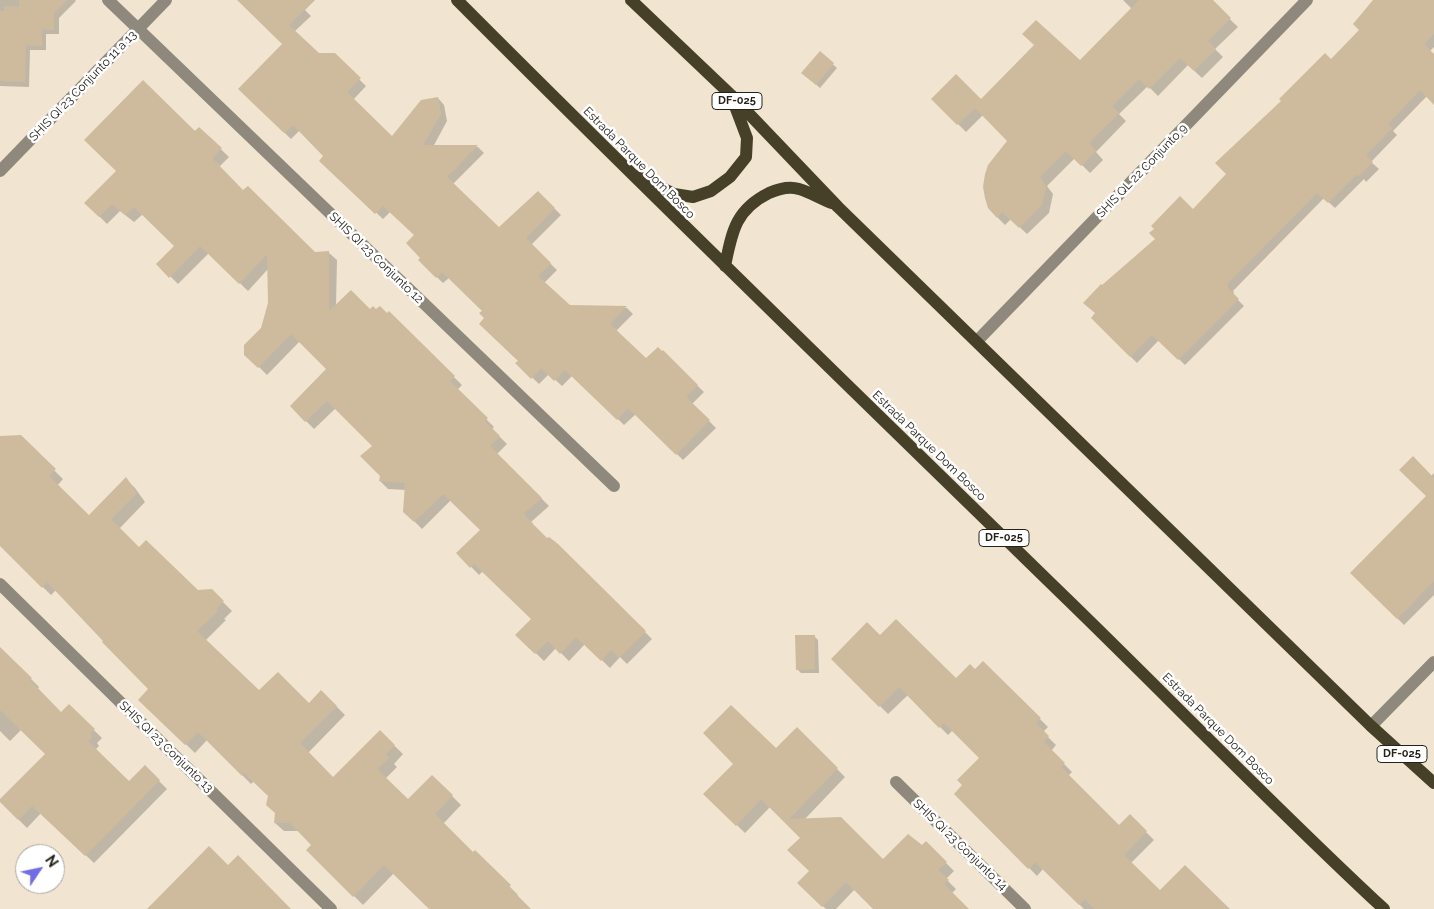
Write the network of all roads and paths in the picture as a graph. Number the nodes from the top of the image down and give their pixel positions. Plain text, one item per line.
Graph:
1 (108, 0) edge
2 (166, 0) edge
3 (457, 0) edge
4 (631, 0) edge
5 (1308, 0) edge
6 (138, 30) junction
7 (730, 95) junction
8 (624, 167) junction
9 (0, 171) edge
10 (838, 206) junction
11 (725, 266) junction
12 (977, 341) junction
13 (614, 486) dead end
14 (0, 584) edge
15 (1434, 662) edge
16 (1371, 726) junction
17 (896, 782) dead end
18 (1434, 783) edge
19 (331, 909) edge
20 (1025, 909) edge
21 (1384, 909) edge

1 - 6 street, SHIS QI 23 Conjunto 12
2 - 6 street, SHIS QI 23 Conjunto 11 a 13
3 - 8 main road, Estrada Parque Dom Bosco / DF-025
4 - 7 main road, DF-025
5 - 12 street, SHIS QL 22 Conjunto 9
6 - 9 street, SHIS QI 23 Conjunto 11 a 13
6 - 13 street, SHIS QI 23 Conjunto 12
7 - 8 main road
7 - 10 main road, DF-025
8 - 11 main road, Estrada Parque Dom Bosco / DF-025
10 - 11 main road
10 - 12 main road, DF-025
11 - 21 main road, Estrada Parque Dom Bosco / DF-025
12 - 16 main road, DF-025
14 - 19 street, SHIS QI 23 Conjunto 13
15 - 16 street
16 - 18 main road, DF-025
17 - 20 street, SHIS Qi 23 Conjunto 14

